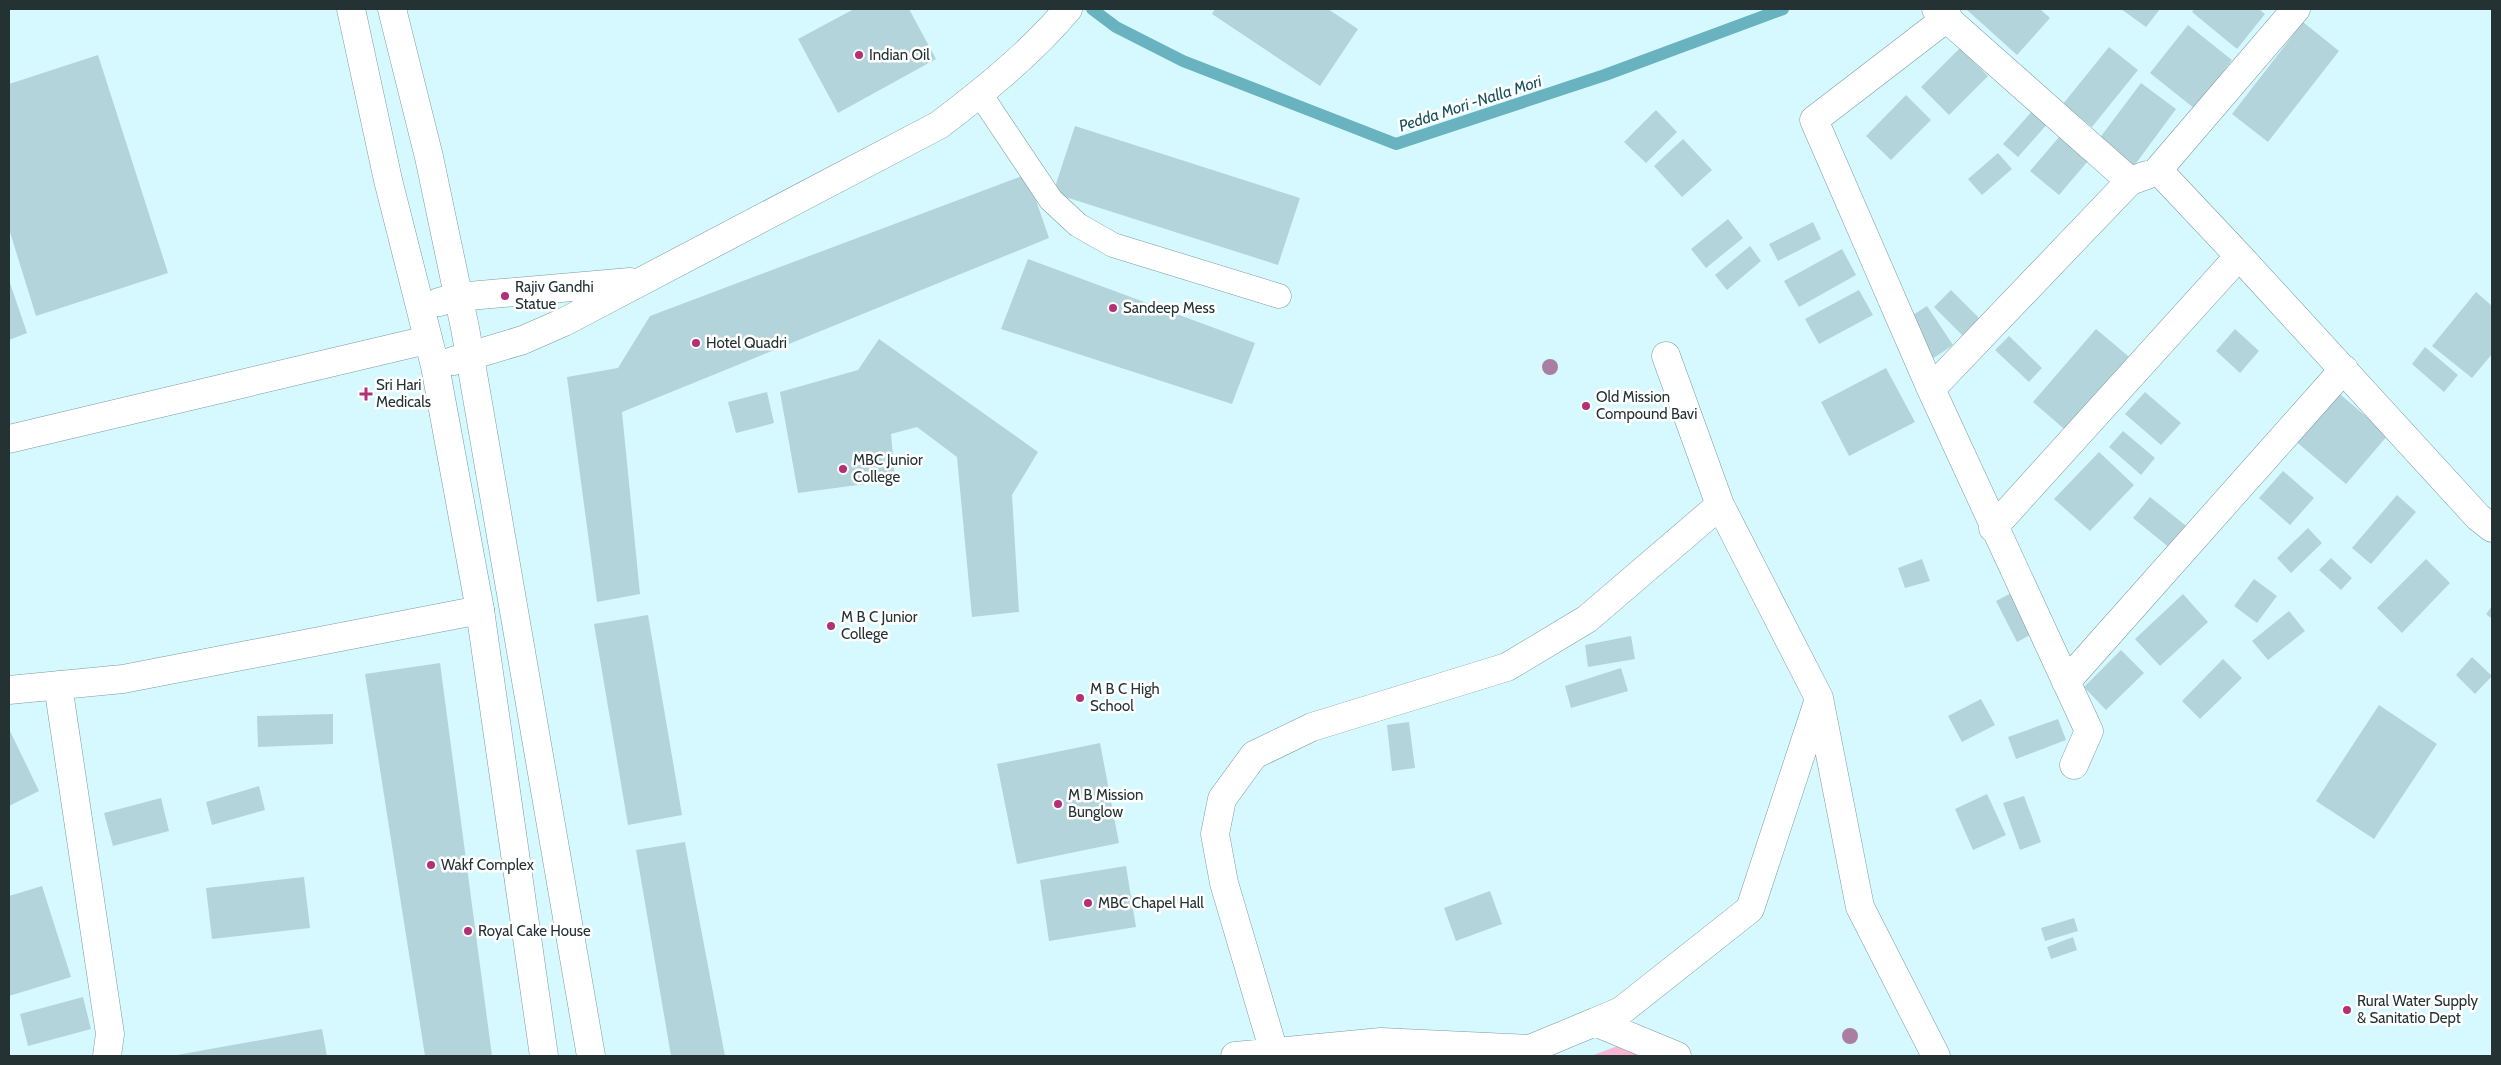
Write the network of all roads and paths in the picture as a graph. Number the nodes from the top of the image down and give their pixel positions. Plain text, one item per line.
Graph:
1 (351, 9) edge
2 (392, 9) edge
3 (1068, 9) edge
4 (2296, 9) edge
5 (1942, 13) edge
6 (980, 94) junction
7 (2158, 170) junction
8 (2130, 181) junction
9 (2239, 256) junction
10 (641, 281) junction
11 (1279, 296) dead end
12 (457, 297) junction
13 (421, 307) junction
14 (427, 340) junction
15 (469, 356) junction
16 (1666, 356) dead end
17 (435, 366) junction
18 (2344, 369) junction
19 (1931, 389) junction
20 (9, 439) edge
21 (1720, 505) junction
22 (1993, 528) junction
23 (2492, 528) edge
24 (480, 610) junction
25 (2066, 682) junction
26 (58, 686) junction
27 (9, 690) edge
28 (1819, 698) junction
29 (2074, 765) dead end
30 (1595, 1022) junction
31 (1274, 1052) junction
32 (107, 1056) edge
33 (544, 1056) edge
34 (591, 1056) edge
35 (1235, 1056) edge
36 (1677, 1056) edge
37 (1936, 1056) edge

1 - 13 main road
2 - 12 main road
3 - 6 main road
4 - 7 main road
5 - 8 main road
5 - 19 main road
6 - 10 main road
6 - 11 lane
7 - 8 main road
7 - 9 main road
8 - 19 main road
9 - 18 main road
9 - 22 main road
10 - 12 main road
10 - 15 main road
12 - 13 main road
12 - 15 main road
13 - 14 main road
14 - 17 main road
14 - 20 main road
15 - 17 main road
15 - 34 main road
16 - 21 main road
17 - 24 main road
18 - 23 main road
18 - 25 main road
19 - 22 main road
21 - 28 main road
21 - 31 main road
22 - 25 main road
24 - 26 main road
24 - 33 main road
25 - 29 main road
26 - 27 main road
26 - 32 main road
28 - 30 main road
28 - 37 main road
30 - 31 main road
30 - 36 main road
31 - 35 main road

